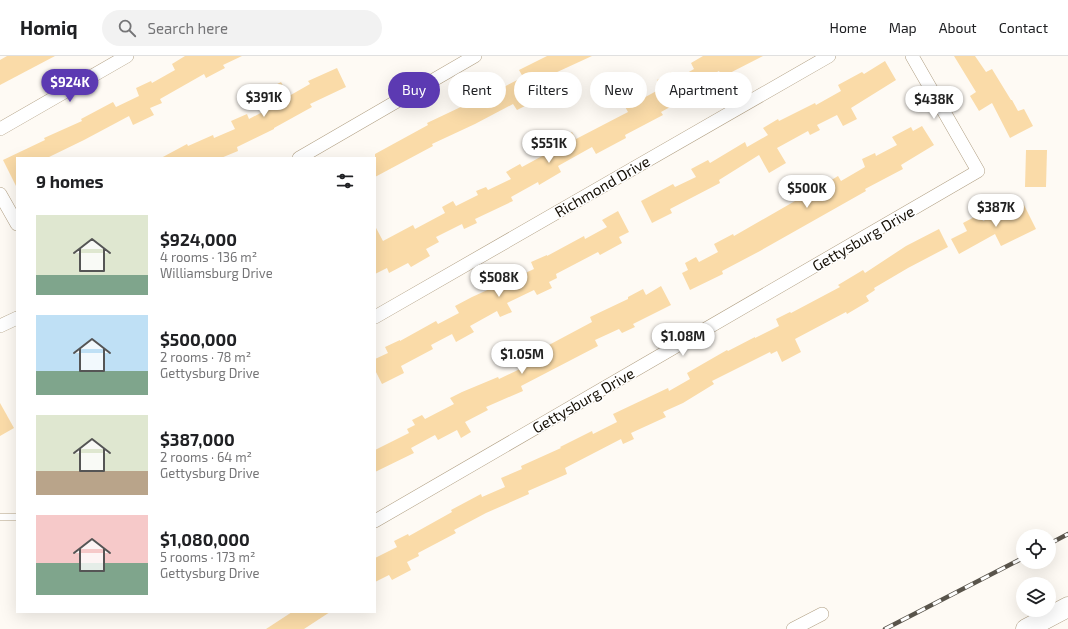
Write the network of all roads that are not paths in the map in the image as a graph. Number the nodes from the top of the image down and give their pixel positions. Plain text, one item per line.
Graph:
1 (127, 56) edge
2 (475, 56) edge
3 (829, 56) edge
4 (912, 56) edge
5 (0, 129) edge
6 (301, 157) edge
7 (0, 194) edge
8 (16, 222) edge
9 (376, 316) edge
10 (16, 318) edge
11 (0, 326) edge
12 (16, 516) edge
13 (0, 518) edge
14 (376, 520) edge
15 (1068, 607) edge
16 (822, 614) dead end
17 (793, 629) edge
18 (1026, 629) edge

1 - 5 street
2 - 6 street
3 - 9 street, Richmond Drive
4 - 14 street, Gettysburg Drive
7 - 8 street
10 - 11 street
12 - 13 lane
15 - 18 main road
16 - 17 street

